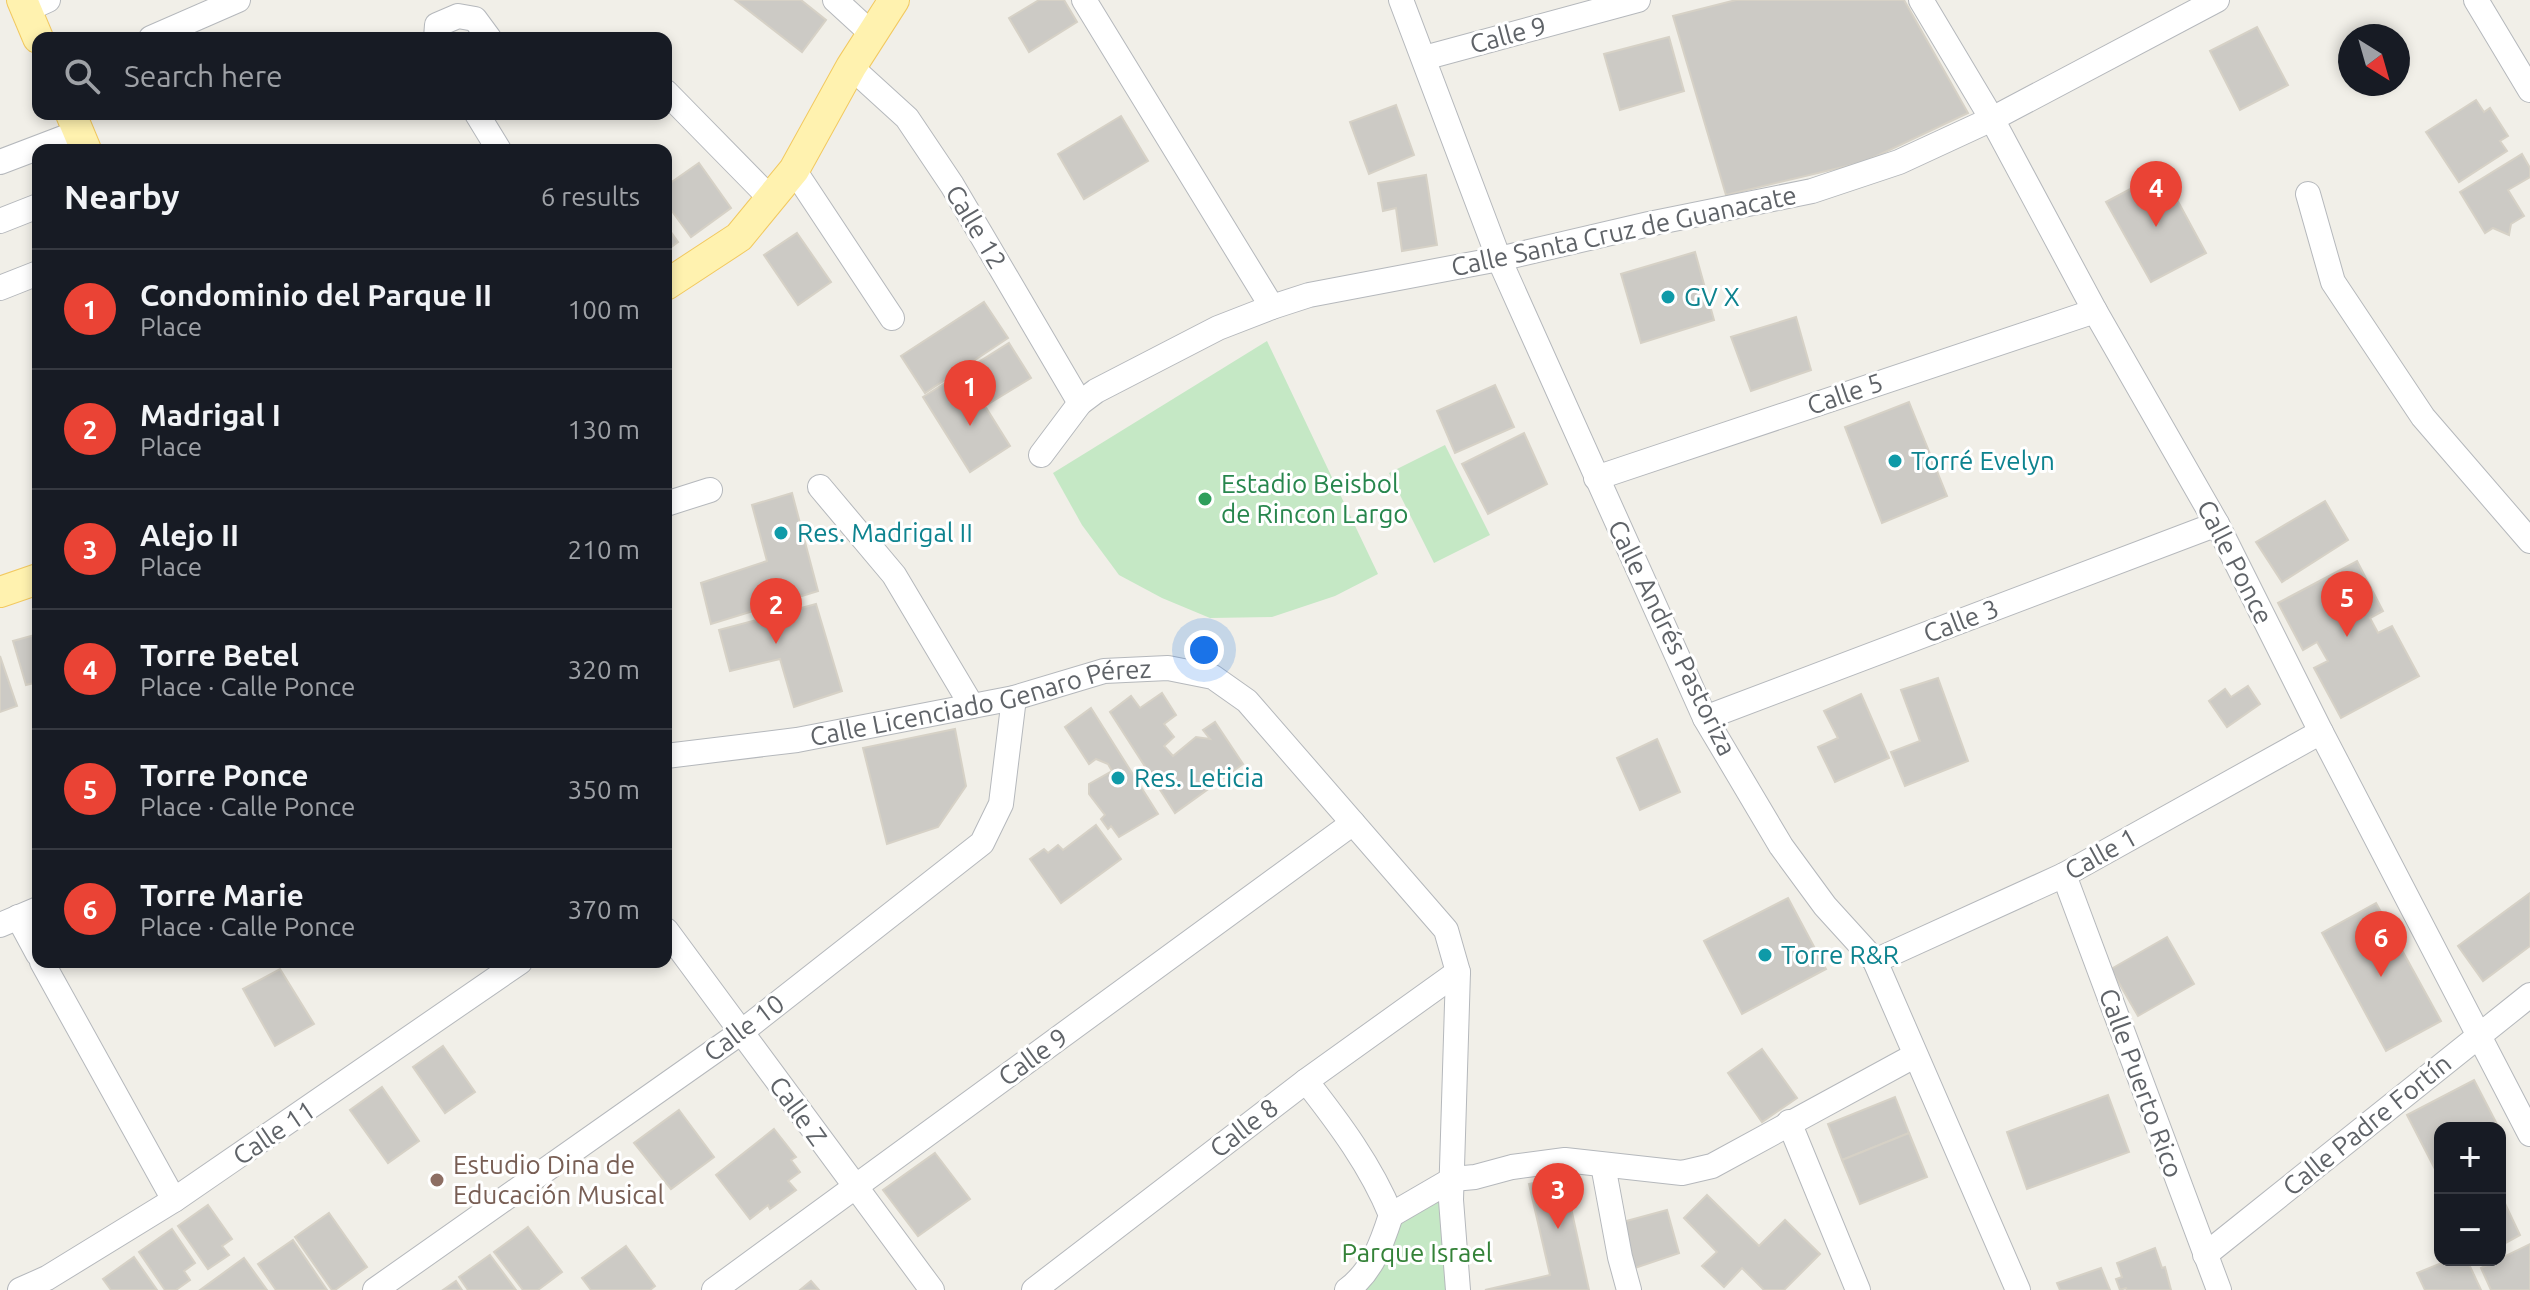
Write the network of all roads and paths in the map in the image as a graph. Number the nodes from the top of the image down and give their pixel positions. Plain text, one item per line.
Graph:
1 (238, 0) edge
2 (835, 0) edge
3 (894, 0) edge
4 (1084, 0) edge
5 (1401, 0) edge
6 (1638, 0) edge
7 (1921, 0) edge
8 (2217, 0) edge
9 (2476, 0) edge
10 (32, 3) edge
11 (37, 32) edge
12 (165, 32) edge
13 (436, 32) edge
14 (485, 32) edge
15 (871, 33) junction
16 (1424, 58) junction
17 (851, 67) junction
18 (2530, 90) edge
19 (672, 98) edge
20 (1992, 119) junction
21 (481, 120) edge
22 (78, 132) edge
23 (47, 144) edge
24 (495, 144) edge
25 (32, 150) edge
26 (0, 162) edge
27 (794, 170) junction
28 (2308, 194) dead end
29 (771, 199) junction
30 (32, 208) edge
31 (0, 221) edge
32 (1499, 259) junction
33 (32, 275) edge
34 (672, 281) edge
35 (0, 288) edge
36 (1272, 307) junction
37 (2095, 311) junction
38 (892, 318) dead end
39 (1080, 403) junction
40 (1041, 455) dead end
41 (1596, 478) junction
42 (820, 487) dead end
43 (710, 490) dead end
44 (672, 502) edge
45 (2217, 524) junction
46 (2530, 541) edge
47 (32, 581) edge
48 (0, 592) edge
49 (1014, 698) junction
50 (972, 706) junction
51 (1705, 718) junction
52 (2321, 732) junction
53 (672, 755) edge
54 (1353, 823) junction
55 (2064, 875) junction
56 (19, 917) edge
57 (672, 938) edge
58 (32, 942) edge
59 (1875, 961) junction
60 (45, 968) edge
61 (511, 968) edge
62 (1458, 972) junction
63 (2530, 995) edge
64 (740, 1033) junction
65 (2480, 1035) junction
66 (1914, 1056) junction
67 (1306, 1081) junction
68 (1789, 1122) junction
69 (2530, 1134) edge
70 (1603, 1165) junction
71 (1453, 1179) junction
72 (854, 1187) junction
73 (174, 1200) junction
74 (1391, 1215) junction
75 (2205, 1255) junction
76 (20, 1290) edge
77 (375, 1290) edge
78 (714, 1290) edge
79 (932, 1290) edge
80 (1034, 1290) edge
81 (1347, 1290) edge
82 (1458, 1290) edge
83 (1629, 1290) edge
84 (1858, 1290) edge
85 (2018, 1290) edge
86 (2219, 1290) edge

1 - 12 street
2 - 15 street
3 - 15 main road
4 - 36 street
5 - 16 street, Calle Andrés Pastoriza
6 - 16 street, Calle 9
7 - 20 street, Calle Ponce
8 - 20 street, Calle Santa Cruz de Guanacate
9 - 18 street
10 - 11 main road
13 - 14 street
15 - 17 main road
16 - 32 street, Calle Andrés Pastoriza
17 - 27 main road
17 - 39 street, Calle 12
19 - 29 street
20 - 32 street, Calle Santa Cruz de Guanacate
20 - 37 street, Calle Ponce
21 - 24 street
22 - 23 street
25 - 26 street
27 - 29 main road
27 - 38 street
28 - 46 street
29 - 34 main road
30 - 31 street
32 - 36 street, Calle Santa Cruz de Guanacate
32 - 41 street, Calle Andrés Pastoriza
33 - 35 street
36 - 39 street, Calle Santa Cruz de Guanacate
37 - 41 street, Calle 5
37 - 45 street, Calle Ponce
39 - 40 street, Calle Santa Cruz de Guanacate
41 - 51 street, Calle Andrés Pastoriza
42 - 50 street
43 - 44 street
45 - 51 street, Calle 3
45 - 52 street, Calle Ponce
47 - 48 main road
49 - 50 street, Calle Licenciado Genaro Pérez
49 - 54 street, Calle Licenciado Genaro Pérez
49 - 64 street, Calle 10
50 - 53 street, Calle Licenciado Genaro Pérez
51 - 59 street, Calle Andrés Pastoriza
52 - 55 street, Calle 1
52 - 65 street, Calle Ponce
54 - 62 street, Calle Licenciado Genaro Pérez
54 - 72 street, Calle 9
55 - 59 street, Calle 1
55 - 75 street, Calle Puerto Rico
56 - 58 street
57 - 64 street, Calle Z
59 - 66 street, Calle Andrés Pastoriza
60 - 73 street
61 - 73 street, Calle 11
62 - 67 street, Calle 8
62 - 71 street, Calle Licenciado Genaro Pérez
63 - 65 street, Calle Padre Fortín
64 - 72 street, Calle Z
64 - 77 street, Calle 10
65 - 69 street, Calle Ponce
65 - 75 street, Calle Padre Fortín
66 - 68 street
66 - 85 street, Calle Andrés Pastoriza
67 - 74 street
67 - 80 street, Calle 8
68 - 70 street
68 - 84 street
70 - 71 street
70 - 83 street
71 - 74 street
71 - 82 street, Calle Licenciado Genaro Pérez
72 - 78 street, Calle 9
72 - 79 street, Calle Z
73 - 76 street, Calle 11
74 - 81 street
75 - 86 street, Calle Puerto Rico

